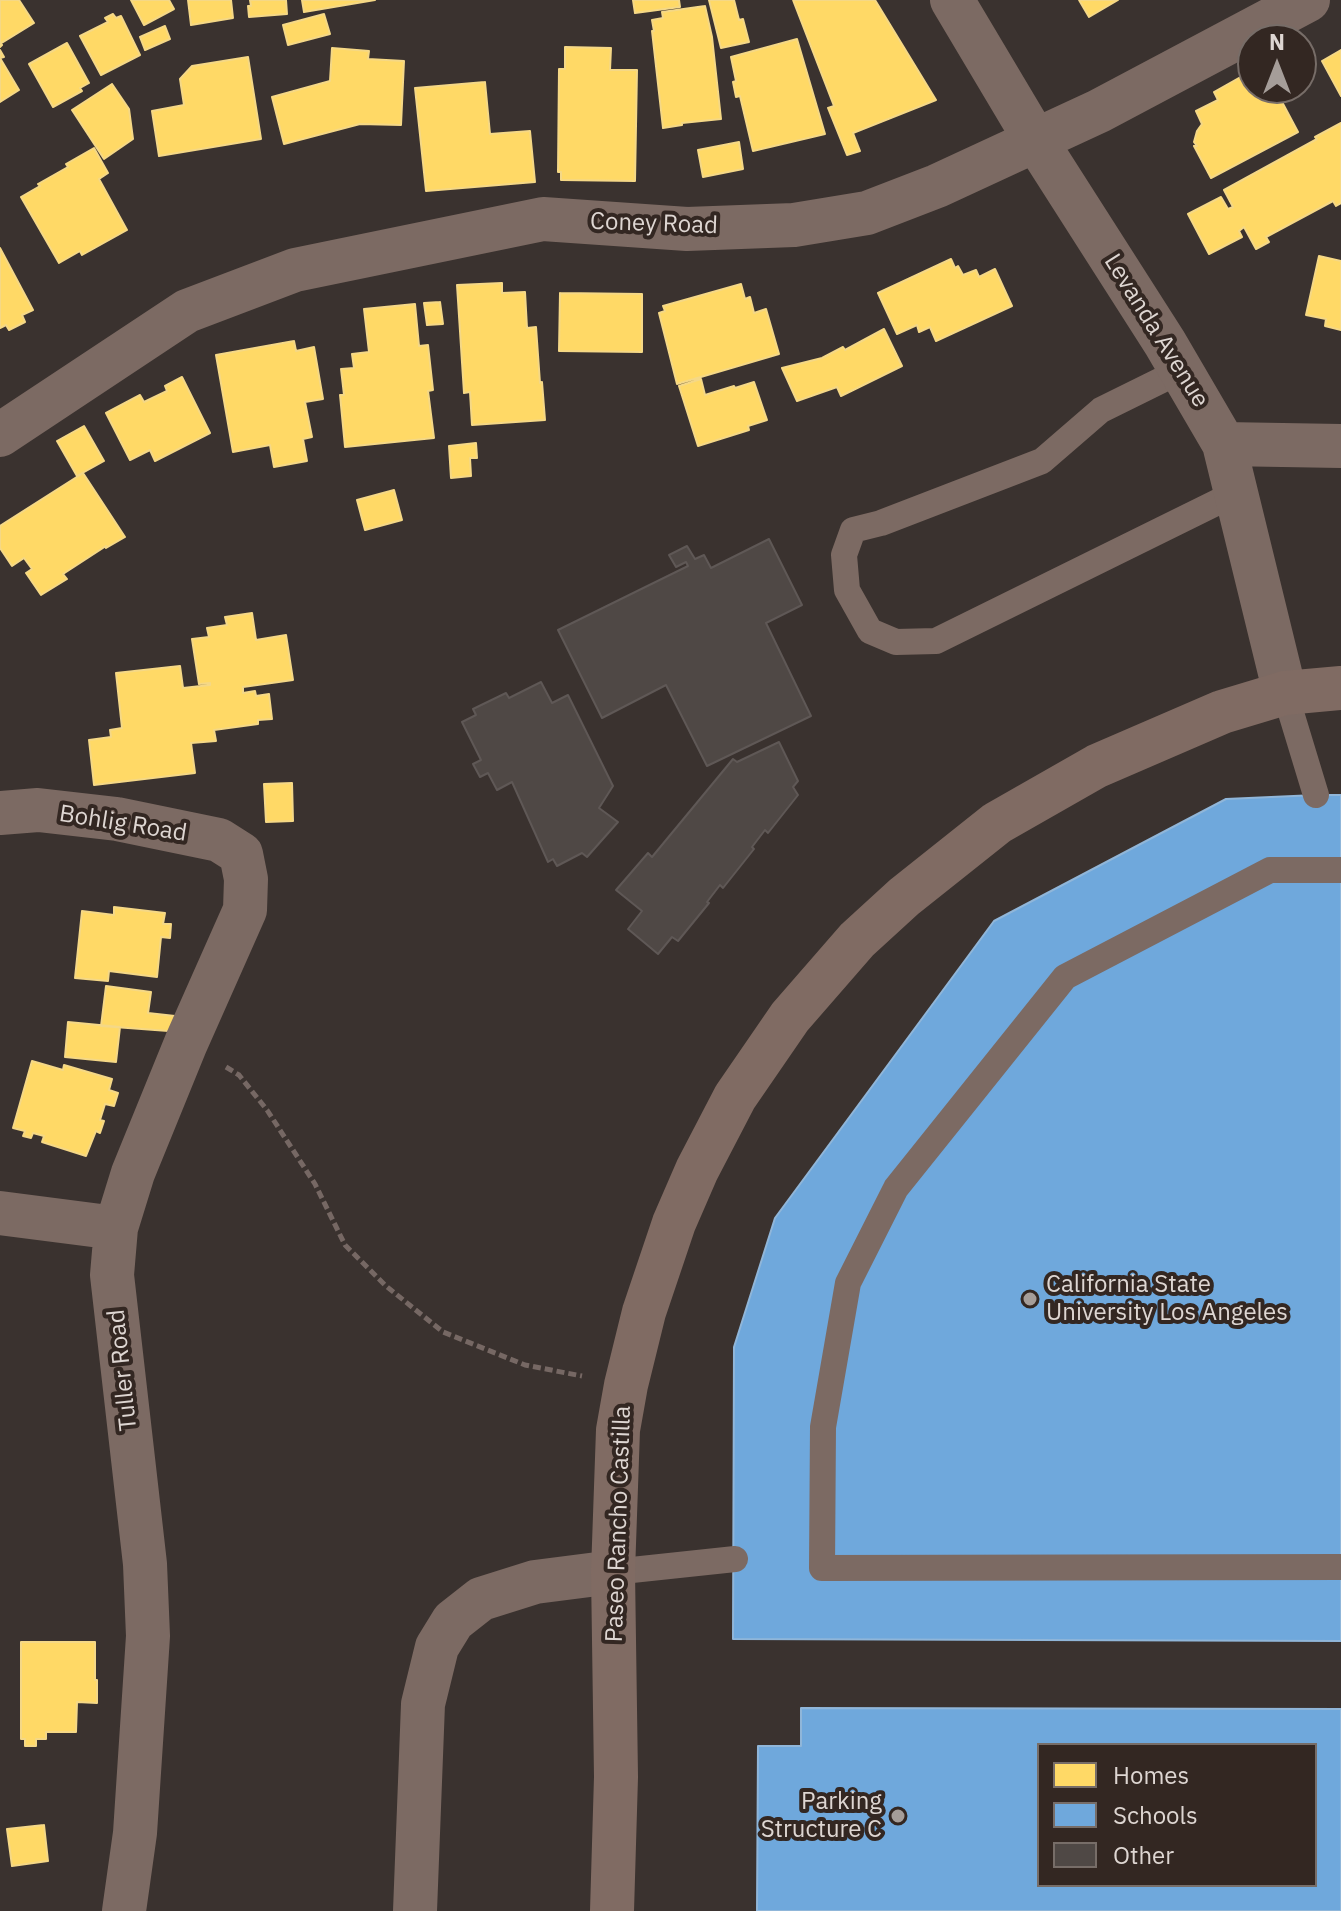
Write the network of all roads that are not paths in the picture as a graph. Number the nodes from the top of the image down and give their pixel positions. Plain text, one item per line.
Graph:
1 (952, 0) edge
2 (1308, 0) edge
3 (1036, 141) junction
4 (1182, 370) junction
5 (0, 435) edge
6 (1224, 444) junction
7 (1341, 446) edge
8 (1236, 493) junction
9 (1341, 688) edge
10 (1285, 693) junction
11 (1316, 795) dead end
12 (0, 813) edge
13 (241, 854) joint
14 (1341, 870) edge
15 (0, 1213) edge
16 (116, 1228) junction
17 (735, 1559) dead end
18 (1341, 1567) edge
19 (613, 1572) junction
20 (124, 1911) edge
21 (415, 1911) edge
22 (612, 1911) edge

1 - 3 street, Levanda Avenue
2 - 3 street, Coney Road
3 - 4 street, Levanda Avenue
3 - 5 street, Coney Road
4 - 6 street, Levanda Avenue
4 - 8 lane
6 - 7 street
6 - 8 street, Levanda Avenue
8 - 10 street, Levanda Avenue
9 - 10 street, Paseo Rancho Castilla
10 - 11 lane
10 - 19 street, Paseo Rancho Castilla
12 - 13 street, Bohlig Road
13 - 16 street, Tuller Road
14 - 18 lane
15 - 16 street
16 - 20 street, Tuller Road
17 - 19 lane
19 - 21 street
19 - 22 street, Paseo Rancho Castilla

